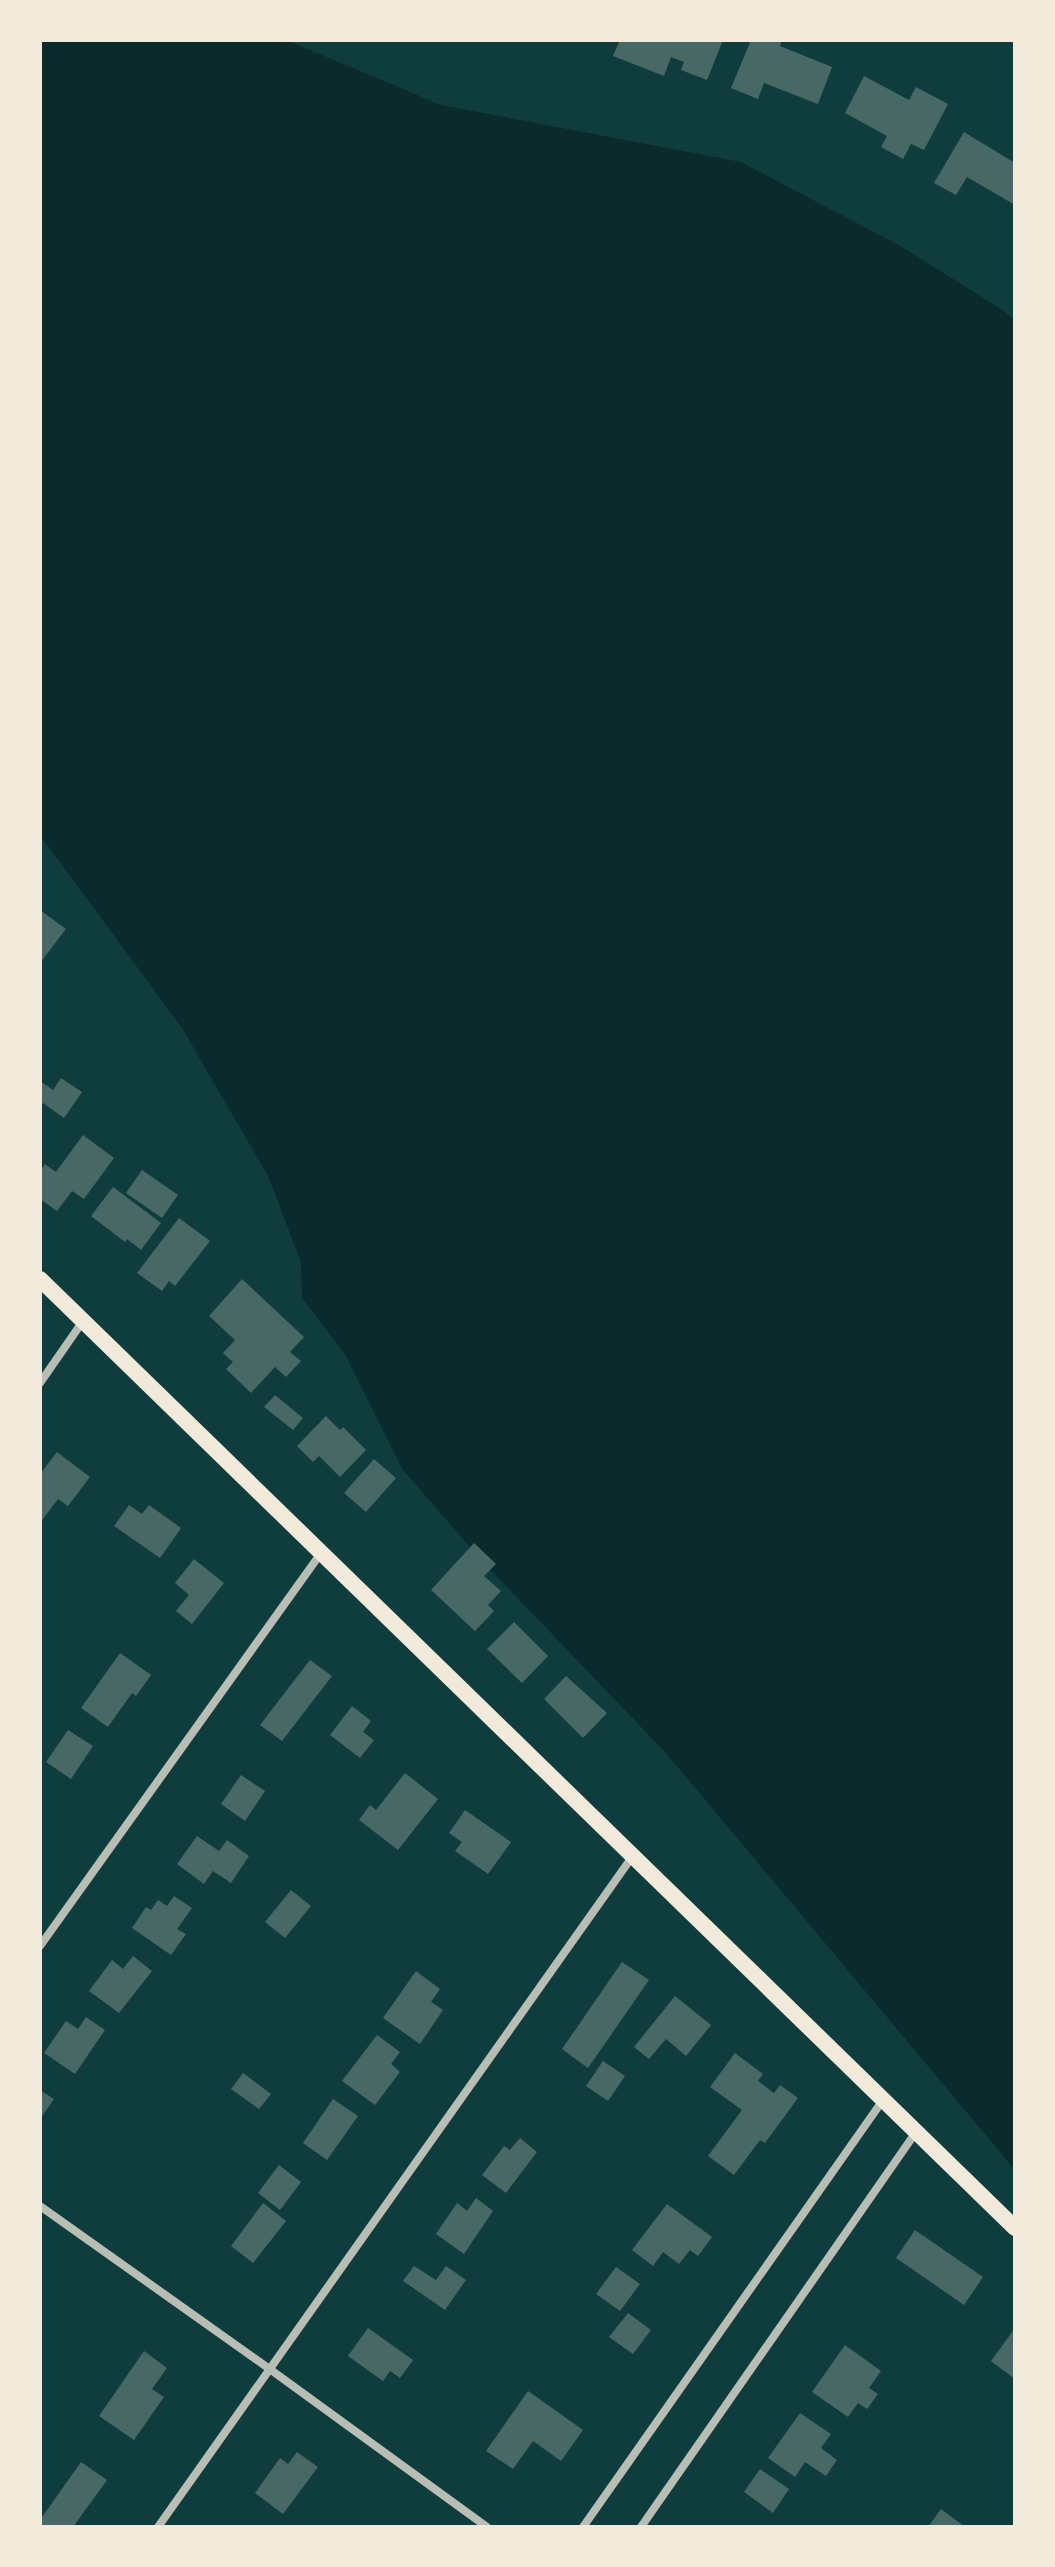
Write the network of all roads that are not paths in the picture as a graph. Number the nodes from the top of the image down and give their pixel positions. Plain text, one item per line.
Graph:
1 (40, 1279) edge
2 (83, 1321) junction
3 (40, 1383) edge
4 (321, 1553) junction
5 (633, 1856) junction
6 (40, 1946) edge
7 (883, 2100) junction
8 (916, 2132) junction
9 (40, 2206) edge
10 (1015, 2228) edge
11 (271, 2370) junction
12 (158, 2527) edge
13 (487, 2527) edge
14 (583, 2527) edge
15 (641, 2527) edge

1 - 2 main road
2 - 3 street
2 - 4 main road
4 - 5 main road
4 - 6 street
5 - 7 main road
5 - 11 street
7 - 8 main road
7 - 14 street
8 - 10 main road
8 - 15 street
9 - 11 street
11 - 12 street
11 - 13 street

